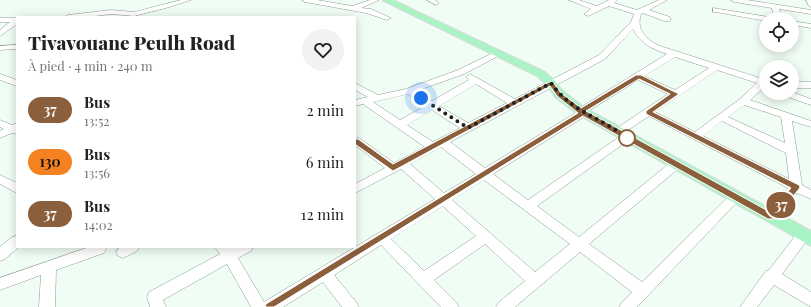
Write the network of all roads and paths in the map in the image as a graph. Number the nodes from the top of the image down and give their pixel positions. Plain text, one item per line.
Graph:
1 (188, 0) edge
2 (305, 0) edge
3 (339, 0) edge
4 (376, 0) edge
5 (386, 0) edge
6 (572, 0) edge
7 (649, 0) edge
8 (734, 0) edge
9 (809, 0) edge
10 (661, 1) edge
11 (747, 1) edge
12 (612, 2) edge
13 (811, 5) edge
14 (775, 6) junction
15 (164, 7) junction
16 (353, 8) junction
17 (597, 9) junction
18 (716, 10) dead end
19 (641, 12) junction
20 (777, 12) edge
21 (811, 12) edge
22 (108, 14) edge
23 (588, 14) dead end
24 (81, 16) edge
25 (146, 16) edge
26 (748, 16) junction
27 (387, 18) dead end
28 (759, 18) edge
29 (667, 19) dead end
30 (0, 20) edge
31 (16, 20) edge
32 (16, 21) edge
33 (635, 23) junction
34 (799, 24) edge
35 (811, 26) edge
36 (0, 34) edge
37 (9, 48) edge
38 (497, 53) junction
39 (675, 53) junction
40 (0, 56) edge
41 (716, 67) junction
42 (461, 72) junction
43 (0, 77) edge
44 (639, 77) junction
45 (476, 80) junction
46 (759, 82) edge
47 (16, 83) edge
48 (551, 83) junction
49 (799, 85) edge
50 (811, 85) edge
51 (356, 87) edge
52 (759, 88) edge
53 (409, 91) junction
54 (675, 94) junction
55 (376, 98) junction
56 (799, 98) edge
57 (743, 101) junction
58 (360, 102) edge
59 (811, 102) edge
60 (515, 103) junction
61 (432, 106) junction
62 (582, 112) junction
63 (648, 112) junction
64 (786, 116) junction
65 (721, 117) junction
66 (0, 122) edge
67 (401, 124) junction
68 (811, 124) edge
69 (468, 128) junction
70 (15, 129) edge
71 (622, 135) junction
72 (0, 136) edge
73 (696, 136) junction
74 (356, 141) edge
75 (438, 144) junction
76 (791, 151) junction
77 (676, 165) junction
78 (398, 166) junction
79 (485, 173) junction
80 (0, 179) edge
81 (356, 187) edge
82 (796, 187) junction
83 (16, 188) edge
84 (811, 194) edge
85 (734, 197) junction
86 (443, 199) junction
87 (528, 206) junction
88 (771, 217) junction
89 (485, 237) junction
90 (807, 237) edge
91 (382, 238) junction
92 (16, 242) edge
93 (580, 244) junction
94 (241, 248) edge
95 (99, 249) dead end
96 (226, 251) edge
97 (0, 255) edge
98 (49, 266) junction
99 (325, 274) junction
100 (771, 275) junction
101 (424, 279) junction
102 (535, 281) junction
103 (0, 284) edge
104 (642, 291) junction
105 (811, 300) edge
106 (47, 307) edge
107 (158, 307) edge
108 (260, 307) edge
109 (270, 307) edge
110 (350, 307) edge
111 (451, 307) edge
112 (504, 307) edge
113 (627, 307) edge
114 (748, 307) edge

1 - 15 street
2 - 16 street
3 - 16 street
4 - 16 street
5 - 38 main road
6 - 17 street
7 - 10 street
8 - 11 street
9 - 13 street
10 - 19 street
11 - 14 street
11 - 26 street
12 - 17 street
12 - 19 street
14 - 20 street
14 - 21 street
15 - 22 street
15 - 25 street
16 - 27 street
17 - 23 street
18 - 26 street
19 - 29 street
19 - 33 street
22 - 24 street
26 - 28 street
30 - 31 street
32 - 36 street
33 - 39 street
33 - 48 street
34 - 35 street
37 - 40 street
38 - 42 street
38 - 48 main road
39 - 41 street
39 - 44 street
41 - 46 street
41 - 54 street
42 - 45 street
42 - 53 street
43 - 47 street
44 - 54 street
44 - 62 street
45 - 60 street
45 - 61 street
48 - 60 street
48 - 62 main road
49 - 50 street
51 - 55 street
52 - 57 street
53 - 55 street
53 - 61 street
54 - 63 street
55 - 58 street
56 - 59 street
57 - 64 street
57 - 65 street
58 - 67 street
60 - 69 street
61 - 67 street
61 - 69 street
62 - 71 main road
62 - 79 street
63 - 71 street
63 - 73 street
64 - 68 street
64 - 76 street
65 - 73 street
65 - 76 street
66 - 70 street
67 - 75 street
69 - 75 street
70 - 72 street
71 - 77 main road
71 - 87 street
73 - 82 street
74 - 78 street
75 - 78 street
75 - 79 street
76 - 82 street
77 - 85 main road
77 - 93 street
78 - 81 street
78 - 86 street
79 - 86 street
79 - 87 street
80 - 83 street
82 - 84 street
82 - 88 street
85 - 88 main road
85 - 104 street
86 - 89 street
86 - 91 street
87 - 93 street
88 - 90 main road
89 - 101 street
89 - 102 street
90 - 100 street
91 - 99 street
91 - 101 street
92 - 97 street
93 - 102 street
93 - 104 street
94 - 96 street
95 - 98 street
96 - 107 street
96 - 108 street
98 - 103 street
98 - 106 street
99 - 109 street
99 - 110 street
100 - 105 street
100 - 114 street
101 - 111 street
102 - 112 street
104 - 113 street

